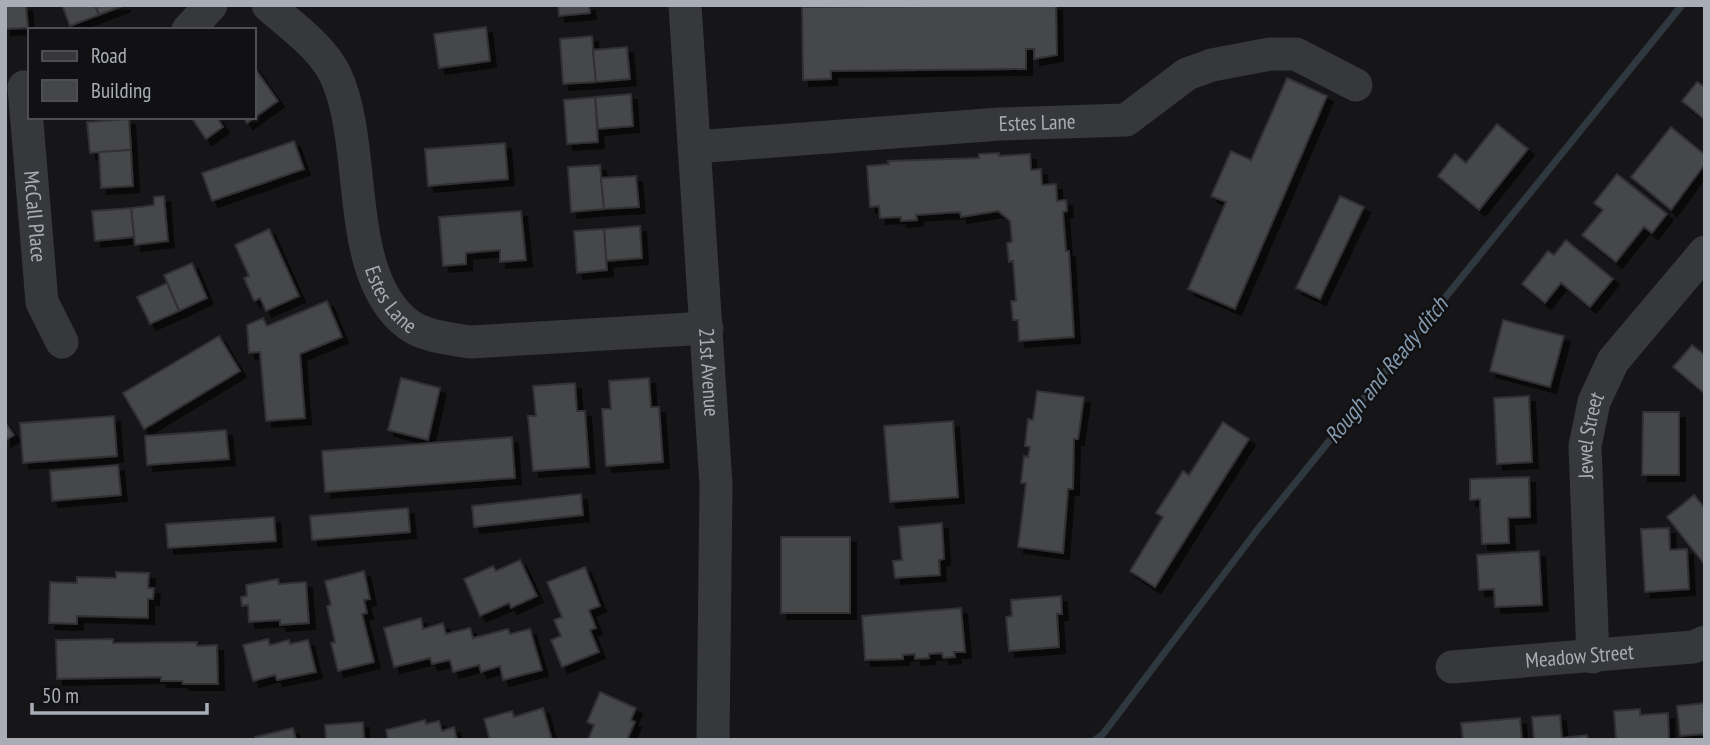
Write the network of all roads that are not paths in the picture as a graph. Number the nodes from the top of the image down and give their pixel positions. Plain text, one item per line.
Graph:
1 (211, 5) edge
2 (268, 5) edge
3 (685, 5) edge
4 (190, 28) edge
5 (1356, 85) dead end
6 (20, 88) edge
7 (695, 147) junction
8 (1705, 252) edge
9 (707, 328) junction
10 (62, 342) dead end
11 (1705, 642) edge
12 (1593, 657) junction
13 (1452, 667) dead end
14 (713, 740) edge

1 - 4 street
2 - 9 street, Estes Lane
3 - 7 street, 21st Avenue
5 - 7 street, Estes Lane
6 - 10 street, McCall Place
7 - 9 street, 21st Avenue
8 - 12 street, Jewel Street
9 - 14 street, 21st Avenue
11 - 12 street, Meadow Street
12 - 13 street, Meadow Street

